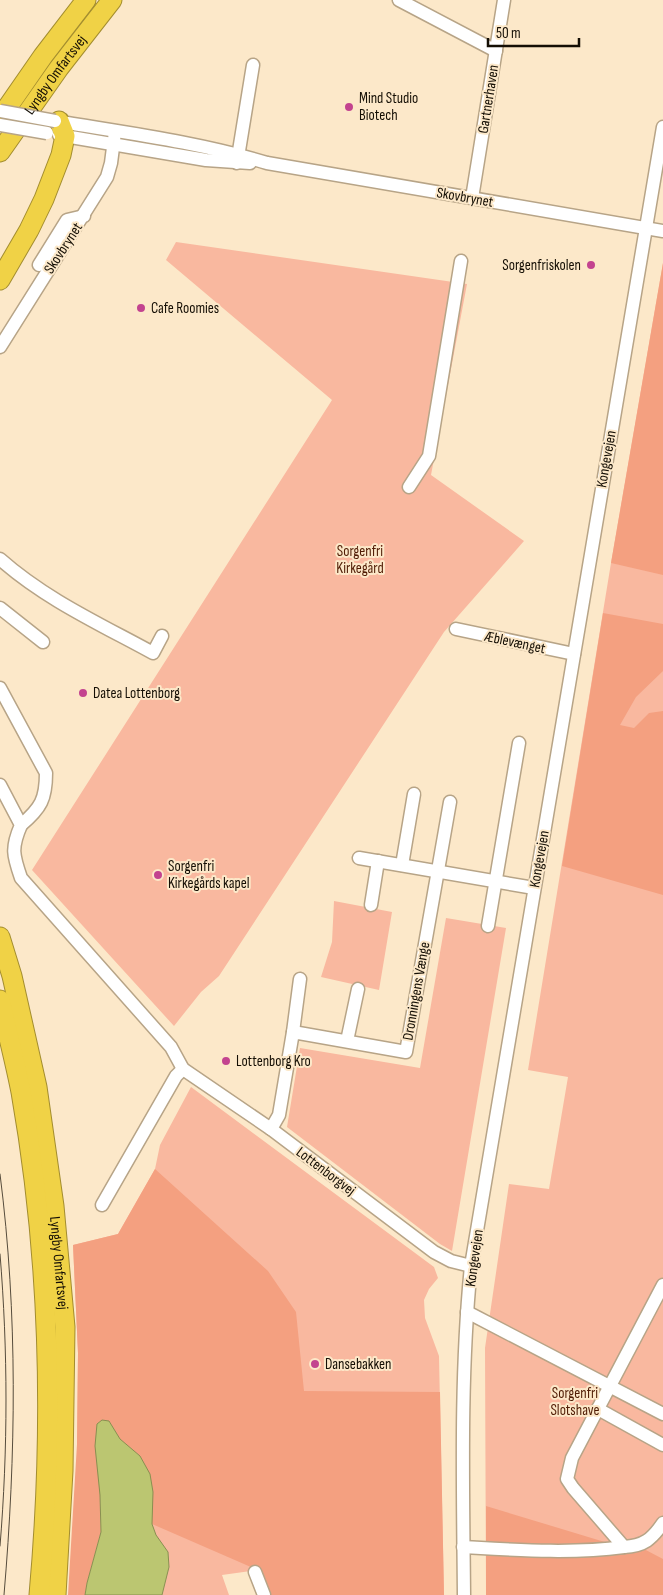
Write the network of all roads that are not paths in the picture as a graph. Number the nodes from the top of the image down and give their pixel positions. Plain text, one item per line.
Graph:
1 (86, 0) edge
2 (112, 0) edge
3 (399, 0) edge
4 (504, 0) edge
5 (496, 51) junction
6 (253, 65) dead end
7 (0, 111) edge
8 (0, 118) edge
9 (0, 125) edge
10 (663, 127) edge
11 (56, 128) junction
12 (114, 138) junction
13 (0, 152) edge
14 (238, 159) junction
15 (472, 198) junction
16 (84, 216) junction
17 (646, 227) junction
18 (663, 231) edge
19 (461, 261) dead end
20 (39, 264) dead end
21 (0, 280) edge
22 (0, 347) edge
23 (409, 487) dead end
24 (0, 559) edge
25 (0, 608) edge
26 (456, 629) dead end
27 (162, 636) dead end
28 (43, 642) dead end
29 (574, 654) junction
30 (0, 688) edge
31 (519, 743) dead end
32 (0, 784) edge
33 (414, 794) dead end
34 (450, 802) dead end
35 (21, 825) junction
36 (359, 858) dead end
37 (378, 861) junction
38 (402, 865) junction
39 (437, 871) junction
40 (496, 881) junction
41 (534, 888) junction
42 (371, 905) dead end
43 (488, 926) dead end
44 (0, 937) edge
45 (300, 979) dead end
46 (358, 989) dead end
47 (0, 1000) edge
48 (293, 1032) junction
49 (347, 1041) junction
50 (183, 1069) junction
51 (271, 1129) junction
52 (102, 1205) dead end
53 (471, 1266) junction
54 (663, 1285) edge
55 (467, 1312) junction
56 (610, 1387) junction
57 (598, 1409) junction
58 (663, 1414) edge
59 (663, 1445) edge
60 (663, 1522) edge
61 (463, 1546) junction
62 (624, 1547) junction
63 (255, 1572) dead end
64 (39, 1595) edge
65 (56, 1595) edge
66 (264, 1595) edge
67 (464, 1595) edge

1 - 8 highway, Lyngby Omfartsvej
2 - 13 highway, Lyngby Omfartsvej
3 - 5 street
4 - 5 street, Gartnerhaven
5 - 15 street, Gartnerhaven
6 - 14 street
7 - 11 street, Skovbrynet, bridge
9 - 11 street, Skovbrynet, bridge
10 - 17 street, Kongevejen
11 - 12 street, Skovbrynet
11 - 21 highway
12 - 14 street, Skovbrynet
12 - 16 street, Skovbrynet
14 - 15 street, Skovbrynet
15 - 17 street, Skovbrynet
16 - 20 street
16 - 22 street, Skovbrynet
17 - 18 street, Skovbrynet
17 - 29 street, Kongevejen
19 - 23 street
24 - 27 street
25 - 28 street
26 - 29 street, Æblevænget
29 - 41 street, Kongevejen
30 - 35 street
31 - 40 street
32 - 35 street
33 - 38 street
34 - 39 street, Dronningens Vænge
35 - 50 street, Lottenborgvej
36 - 37 street
37 - 38 street
37 - 42 street
38 - 39 street
39 - 40 street
39 - 49 street, Dronningens Vænge
40 - 41 street
40 - 43 street
41 - 53 street, Kongevejen
44 - 65 highway, Lyngby Omfartsvej
45 - 48 street
46 - 49 street
47 - 64 highway, Lyngby Omfartsvej
48 - 49 street, Dronningens Vænge
48 - 51 street
50 - 51 street, Lottenborgvej
50 - 52 street
51 - 53 street, Lottenborgvej
53 - 55 street, Kongevejen
54 - 56 street
55 - 56 street
55 - 61 street, Kongevejen
56 - 57 street
56 - 58 street
57 - 59 street
57 - 62 street
60 - 62 street
61 - 62 street
61 - 67 street, Kongevejen
63 - 66 street

